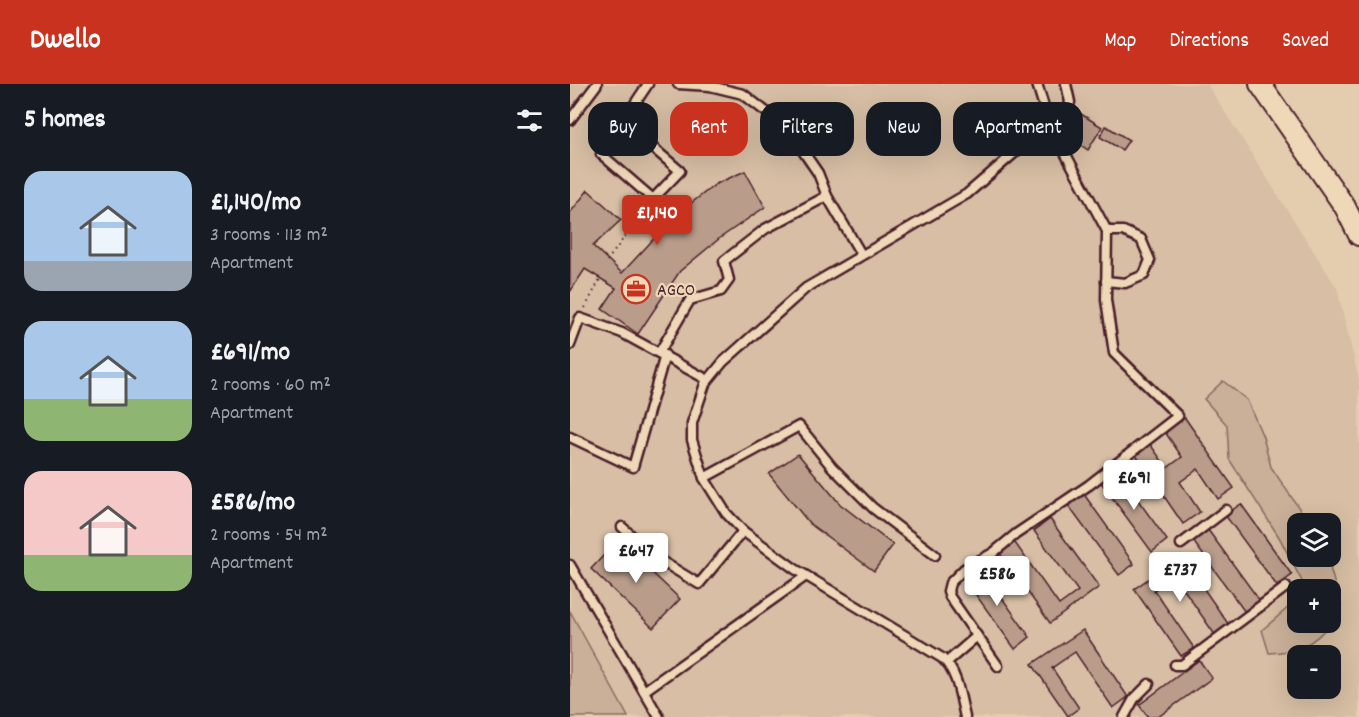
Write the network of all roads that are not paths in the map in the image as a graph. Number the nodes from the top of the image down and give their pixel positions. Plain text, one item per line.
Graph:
1 (597, 84) edge
2 (648, 84) edge
3 (678, 84) edge
4 (1037, 84) edge
5 (1066, 84) edge
6 (1260, 84) edge
7 (636, 102) edge
8 (1043, 102) edge
9 (1070, 102) edge
10 (570, 120) edge
11 (623, 122) joint
12 (1011, 156) edge
13 (1067, 156) edge
14 (827, 196) junction
15 (1107, 231) junction
16 (1359, 235) edge
17 (861, 254) junction
18 (1106, 281) junction
19 (570, 345) edge
20 (662, 354) junction
21 (708, 380) junction
22 (570, 437) edge
23 (704, 478) junction
24 (1226, 510) dead end
25 (622, 527) dead end
26 (743, 531) junction
27 (1180, 544) dead end
28 (935, 555) dead end
29 (570, 565) edge
30 (806, 576) junction
31 (1286, 587) dead end
32 (977, 636) junction
33 (947, 662) junction
34 (1175, 665) dead end
35 (998, 666) dead end
36 (1149, 684) dead end
37 (644, 691) junction
38 (659, 717) edge
39 (965, 717) edge
40 (1124, 717) edge

1 - 10 lane
2 - 7 lane
3 - 14 lane
4 - 8 lane
5 - 9 lane
6 - 16 street
11 - 11 lane
12 - 17 lane
13 - 15 lane
14 - 17 lane
14 - 20 lane
15 - 18 lane
15 - 18 lane
17 - 21 lane
18 - 32 lane
19 - 20 lane
20 - 21 lane
20 - 22 lane
21 - 23 lane
23 - 26 lane
23 - 28 lane
24 - 27 lane
25 - 26 lane
26 - 30 lane
29 - 37 lane
30 - 33 lane
30 - 37 lane
31 - 34 lane
32 - 33 lane
32 - 35 lane
33 - 39 lane
36 - 40 lane
37 - 38 lane

